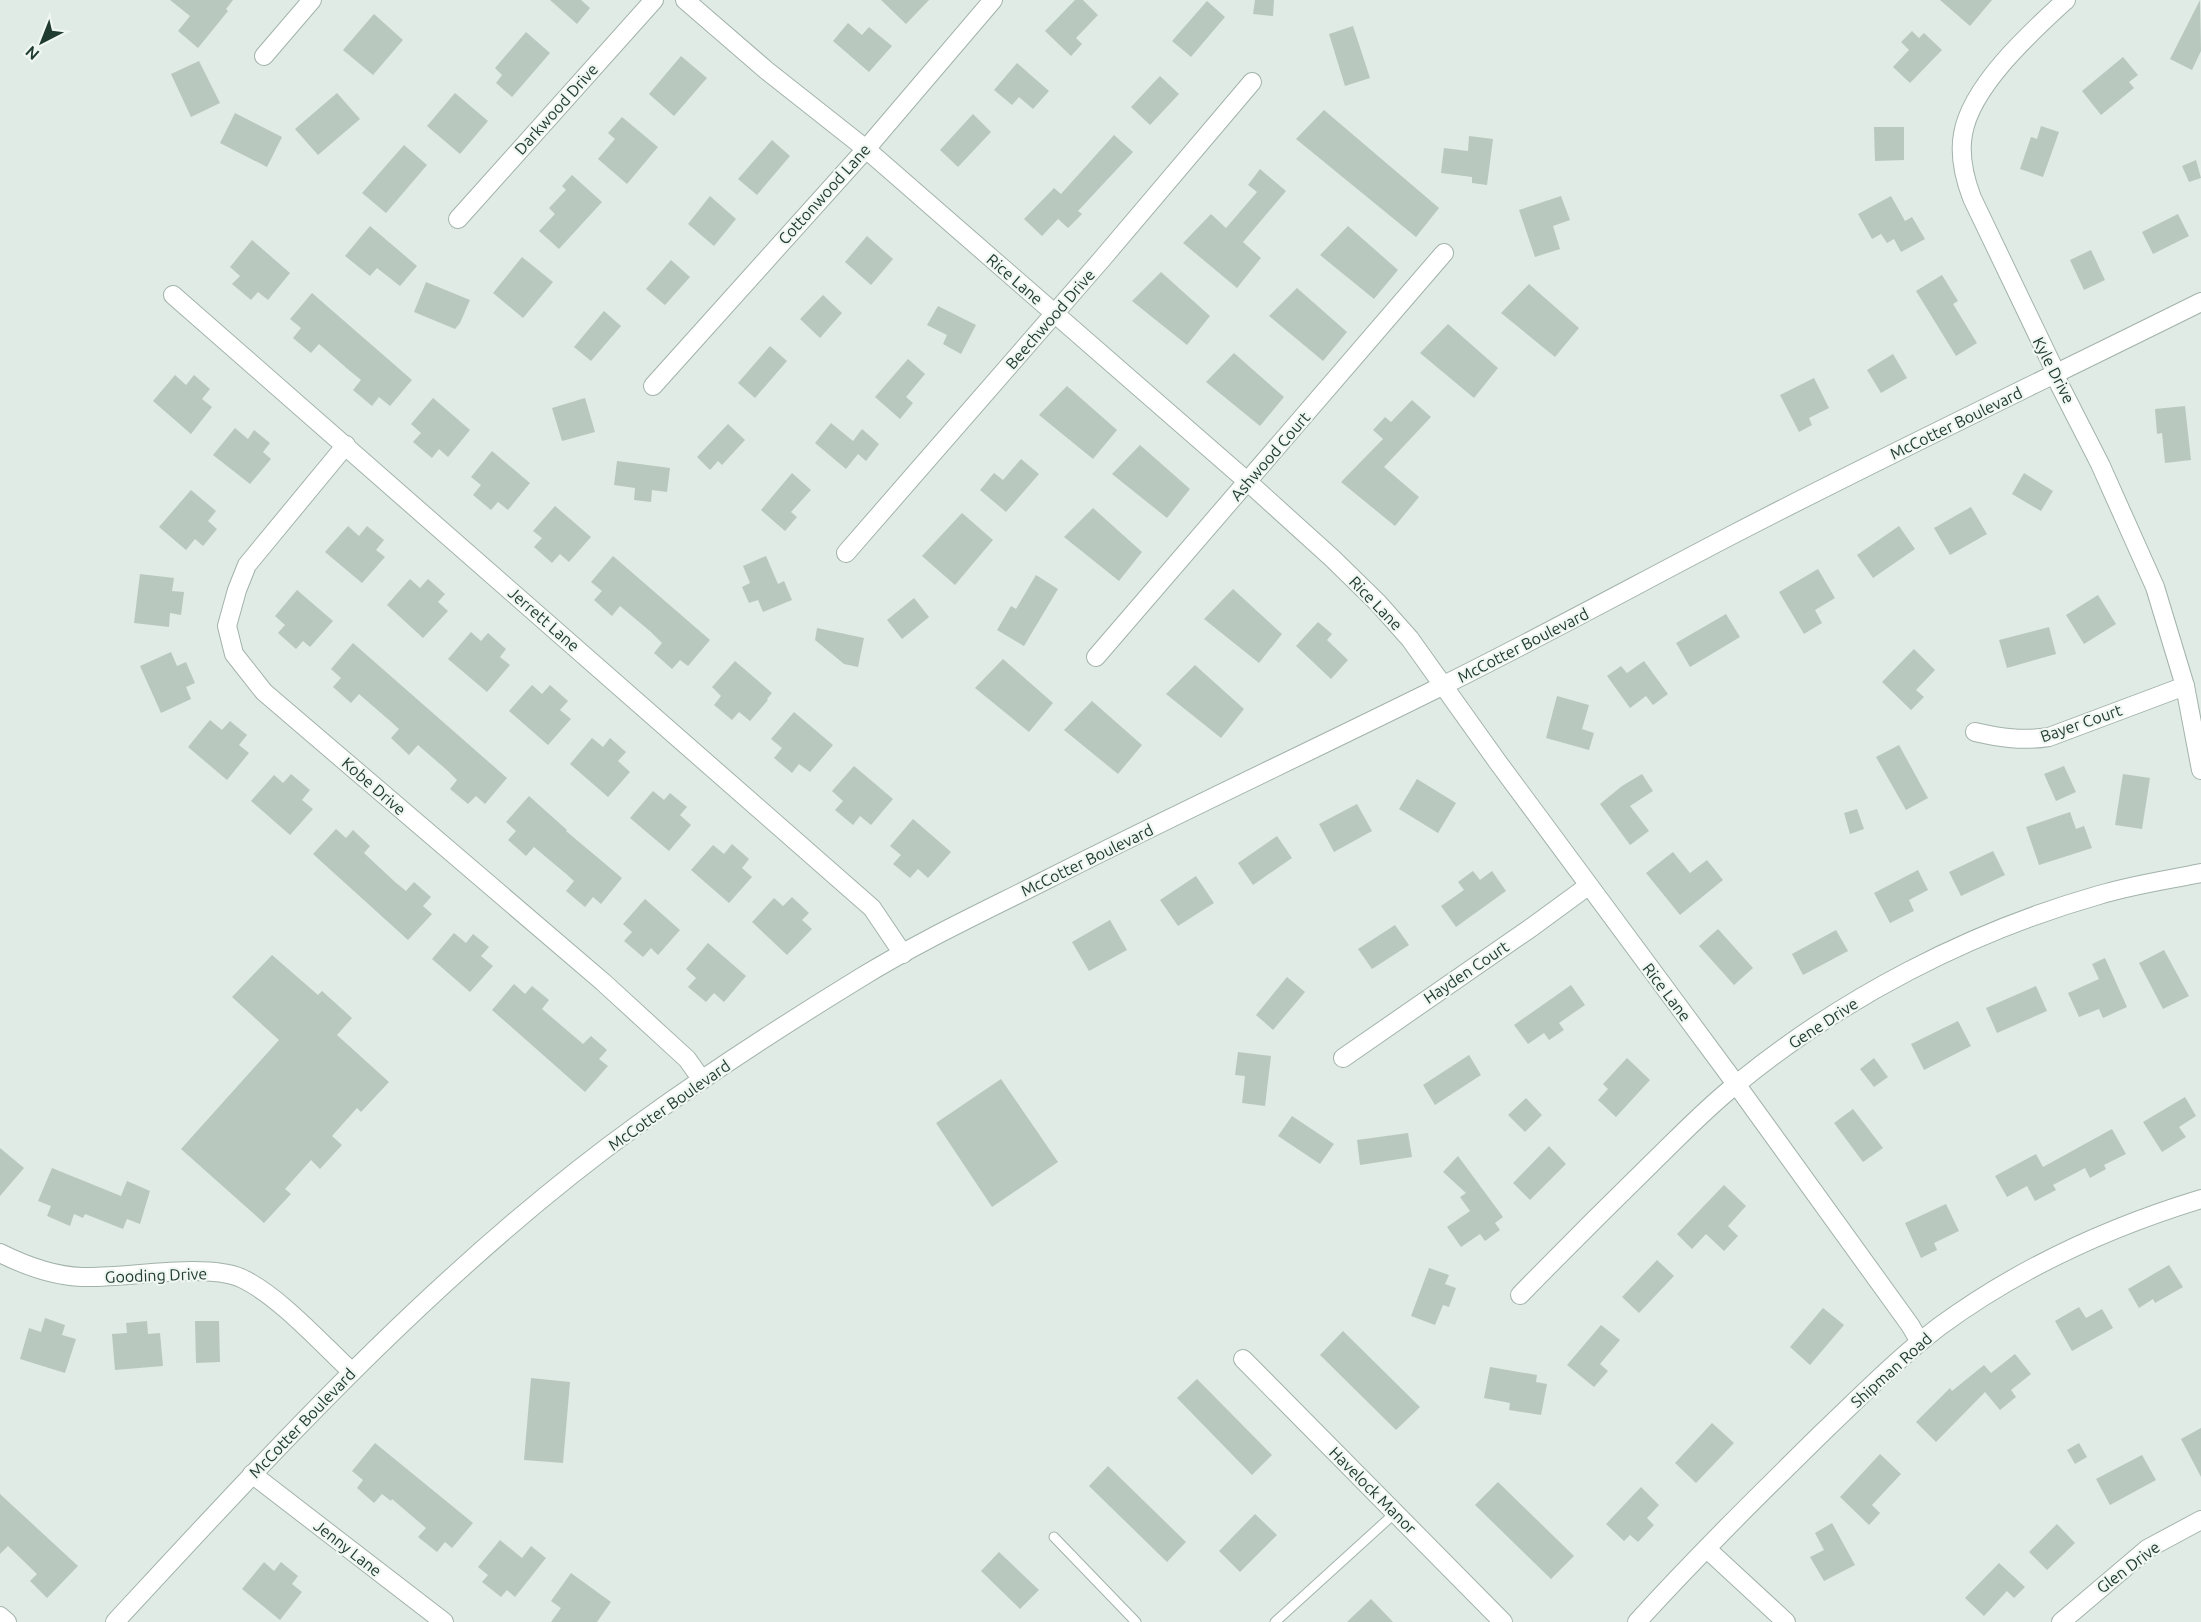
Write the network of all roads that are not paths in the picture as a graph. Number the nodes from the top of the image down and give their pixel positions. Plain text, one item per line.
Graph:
1 (312, 0) edge
2 (654, 0) edge
3 (685, 0) edge
4 (993, 0) edge
5 (2066, 0) edge
6 (264, 56) dead end
7 (1252, 82) dead end
8 (866, 149) junction
9 (458, 219) dead end
10 (1444, 254) dead end
11 (173, 295) dead end
12 (2201, 302) edge
13 (1054, 314) junction
14 (2054, 374) junction
15 (653, 386) dead end
16 (346, 445) junction
17 (1248, 482) junction
18 (846, 553) dead end
19 (1096, 657) dead end
20 (1444, 685) junction
21 (2185, 686) junction
22 (1975, 732) dead end
23 (2201, 770) edge
24 (2201, 873) edge
25 (1588, 886) junction
26 (903, 954) junction
27 (1343, 1058) dead end
28 (702, 1080) junction
29 (1736, 1084) junction
30 (2201, 1199) edge
31 (0, 1253) edge
32 (1520, 1295) dead end
33 (1920, 1342) junction
34 (1243, 1359) dead end
35 (352, 1372) junction
36 (252, 1474) junction
37 (1395, 1513) junction
38 (2201, 1520) edge
39 (1054, 1537) dead end
40 (1707, 1549) junction
41 (0, 1616) edge
42 (7, 1622) edge
43 (115, 1622) edge
44 (444, 1622) edge
45 (1136, 1622) edge
46 (1275, 1622) edge
47 (1503, 1622) edge
48 (1637, 1622) edge
49 (1786, 1622) edge
50 (2061, 1622) edge

1 - 6 street
2 - 9 street, Darkwood Drive
3 - 8 street, Rice Lane
4 - 8 street, Cottonwood Lane
5 - 14 street, Kyle Drive
7 - 13 street, Beechwood Drive
8 - 13 street, Rice Lane
8 - 15 street, Cottonwood Lane
10 - 17 street, Ashwood Court
11 - 16 street, Jerrett Lane
12 - 14 street, McCotter Boulevard
13 - 17 street, Rice Lane
13 - 18 street, Beechwood Drive
14 - 20 street, McCotter Boulevard
14 - 21 street, Kyle Drive
16 - 26 street, Jerrett Lane
16 - 28 street, Kobe Drive
17 - 19 street, Ashwood Court
17 - 20 street, Rice Lane
20 - 25 street, Rice Lane
20 - 26 street, McCotter Boulevard
21 - 22 street, Bayer Court
21 - 23 street, Kyle Drive
24 - 29 street, Gene Drive
25 - 27 street, Hayden Court
25 - 29 street, Rice Lane
26 - 28 street, McCotter Boulevard
28 - 35 street, McCotter Boulevard
29 - 32 street, Gene Drive
29 - 33 street, Rice Lane
30 - 33 street, Shipman Road
31 - 35 street, Gooding Drive
33 - 40 street, Shipman Road
34 - 37 street, Havelock Manor
35 - 36 street, McCotter Boulevard
36 - 43 street, McCotter Boulevard
36 - 44 street, Jenny Lane
37 - 46 lane
37 - 47 street, Havelock Manor
38 - 50 street, Glen Drive
39 - 45 lane
40 - 48 street, Shipman Road
40 - 49 street
41 - 42 street

